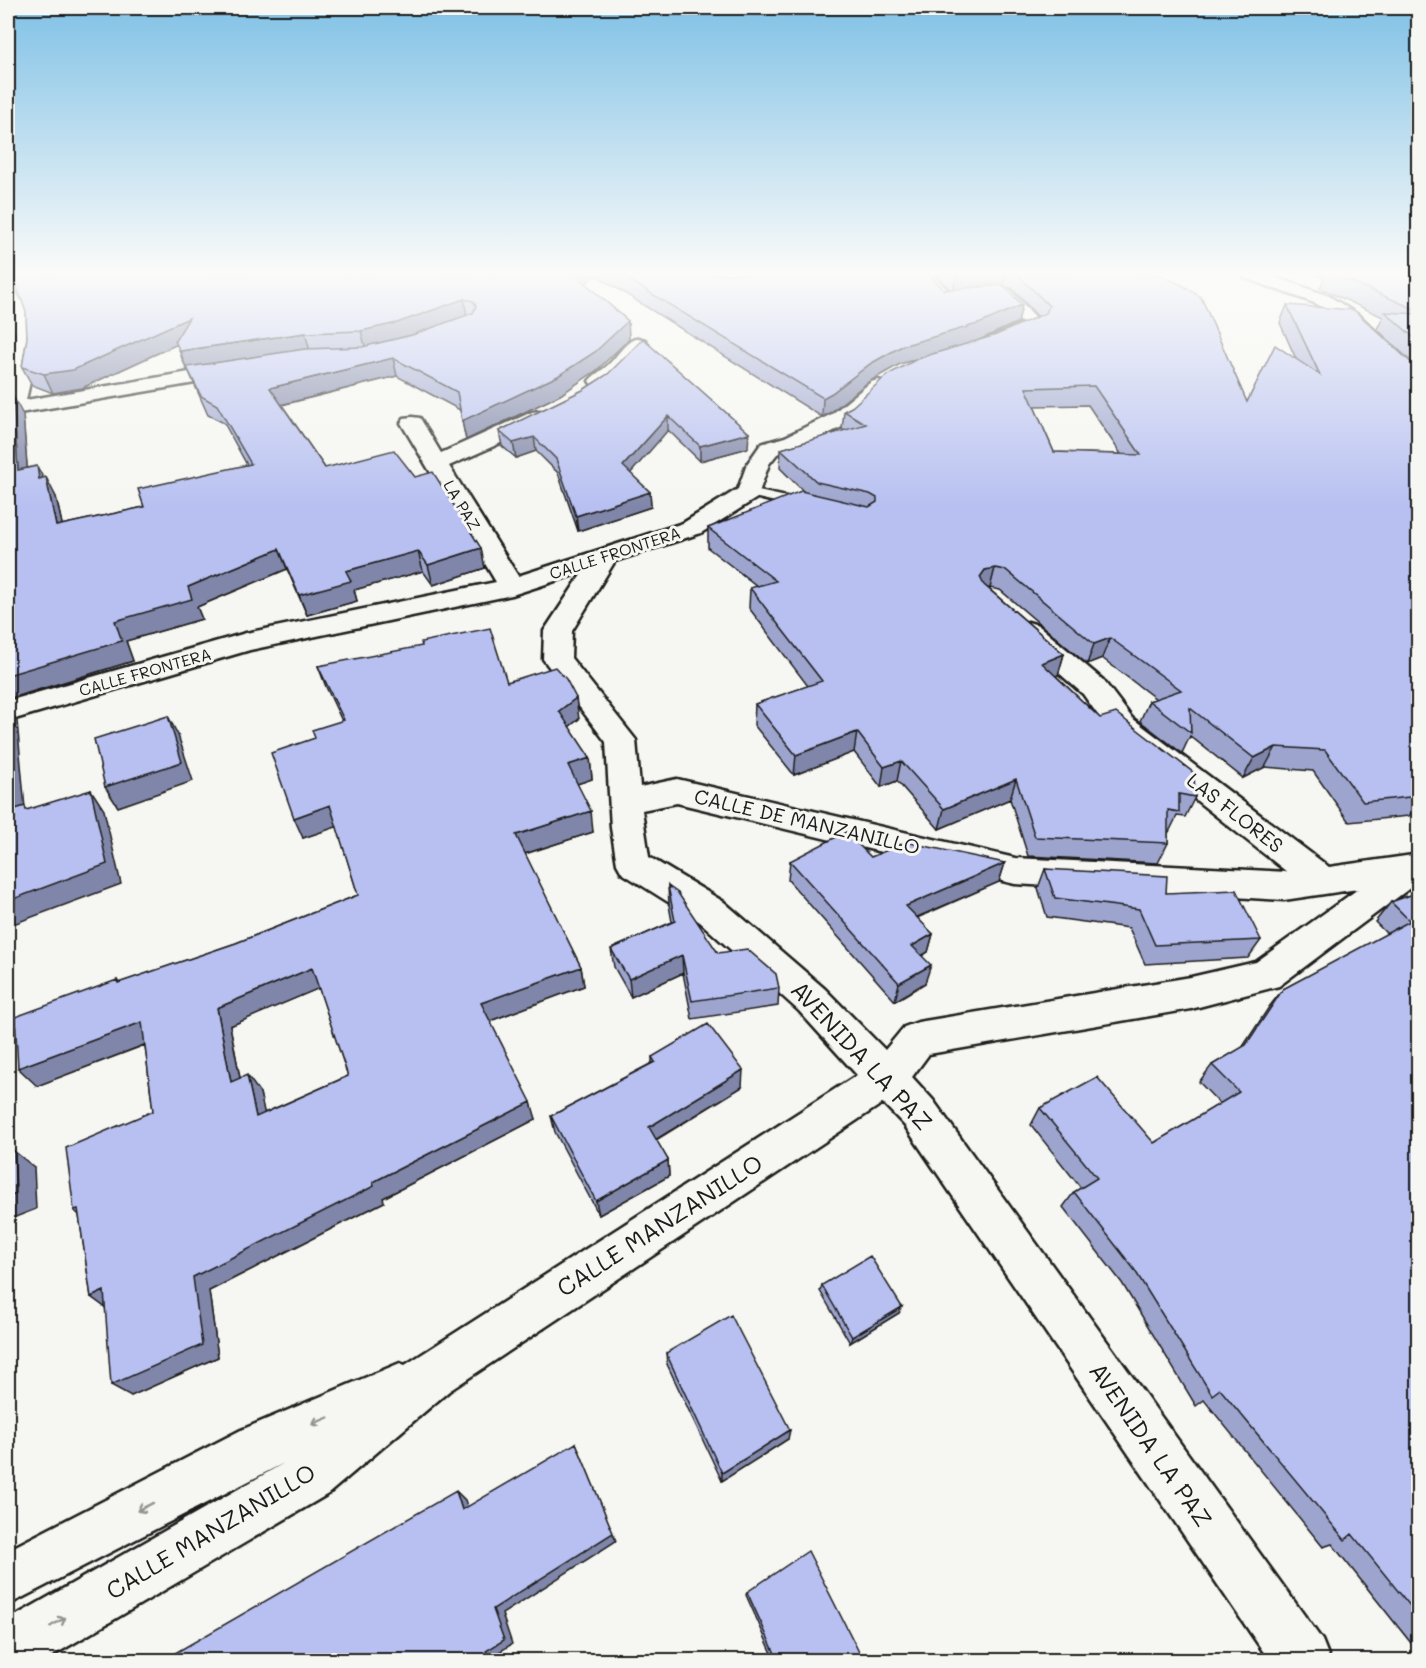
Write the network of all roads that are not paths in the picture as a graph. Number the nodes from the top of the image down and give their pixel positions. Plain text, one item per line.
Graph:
1 (26, 352) edge
2 (631, 352) edge
3 (1386, 352) edge
4 (256, 366) edge
5 (898, 375) edge
6 (1419, 383) edge
7 (586, 389) edge
8 (560, 406) edge
9 (10, 408) edge
10 (412, 423) dead end
11 (437, 463) junction
12 (749, 493) junction
13 (817, 508) edge
14 (604, 559) junction
15 (512, 587) junction
16 (1007, 613) edge
17 (8, 711) edge
18 (625, 802) junction
19 (1416, 868) edge
20 (1323, 881) junction
21 (887, 1078) junction
22 (432, 1374) junction
23 (8, 1578) edge
24 (8, 1651) edge
25 (1302, 1660) edge

1 - 9 street
2 - 7 street
3 - 6 street
4 - 9 street
5 - 12 street
8 - 11 street
10 - 11 street, LA PAZ
11 - 15 street, LA PAZ
12 - 13 lane
12 - 14 street, CALLE FRONTERA
14 - 15 street, CALLE FRONTERA
14 - 18 street, AVENIDA LA PAZ
15 - 17 street, CALLE FRONTERA
16 - 20 street, LAS FLORES
18 - 20 street, CALLE DE MANZANILLO
18 - 21 street, AVENIDA LA PAZ
19 - 20 street, CALLE DE MANZANILLO
19 - 21 street, CALLE MANZANILLO
21 - 22 street, CALLE MANZANILLO
21 - 25 street, AVENIDA LA PAZ
22 -> 23 street, CALLE MANZANILLO
24 -> 22 street, CALLE MANZANILLO

